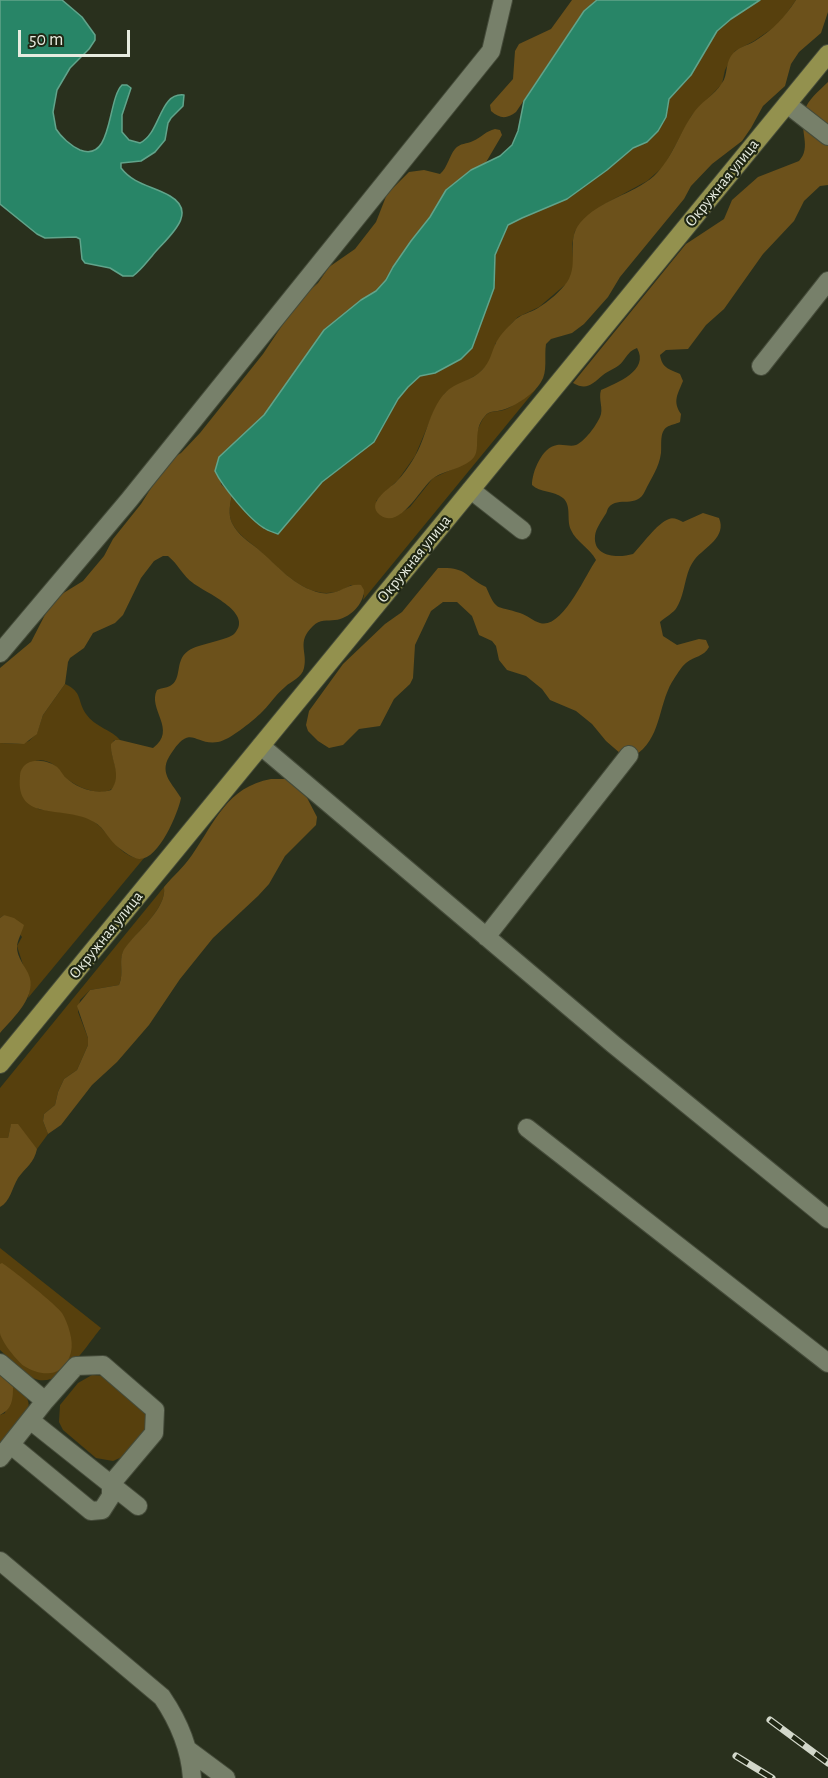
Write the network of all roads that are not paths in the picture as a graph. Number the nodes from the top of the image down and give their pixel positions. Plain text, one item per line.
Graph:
1 (503, 0) edge
2 (828, 54) edge
3 (787, 104) junction
4 (828, 136) edge
5 (828, 281) edge
6 (761, 366) dead end
7 (471, 490) junction
8 (522, 530) dead end
9 (0, 653) edge
10 (261, 746) junction
11 (629, 755) dead end
12 (486, 937) junction
13 (0, 1064) edge
14 (527, 1128) dead end
15 (828, 1219) edge
16 (828, 1363) edge
17 (0, 1364) edge
18 (45, 1401) junction
19 (30, 1420) junction
20 (5, 1452) edge
21 (111, 1484) junction
22 (138, 1506) dead end
23 (0, 1561) edge
24 (187, 1749) junction
25 (192, 1778) edge
26 (226, 1778) edge

1 - 9 lane
2 - 3 main road, Окружная улица
3 - 4 lane
3 - 7 main road, Окружная улица
5 - 6 lane
7 - 8 lane
7 - 10 main road, Окружная улица
10 - 12 lane
10 - 13 main road, Окружная улица
11 - 12 lane
12 - 15 lane
14 - 16 lane
17 - 18 lane
18 - 19 lane
18 - 21 lane
19 - 20 lane
19 - 21 lane
20 - 21 lane
21 - 22 lane
23 - 24 lane
24 - 25 lane
24 - 26 lane

